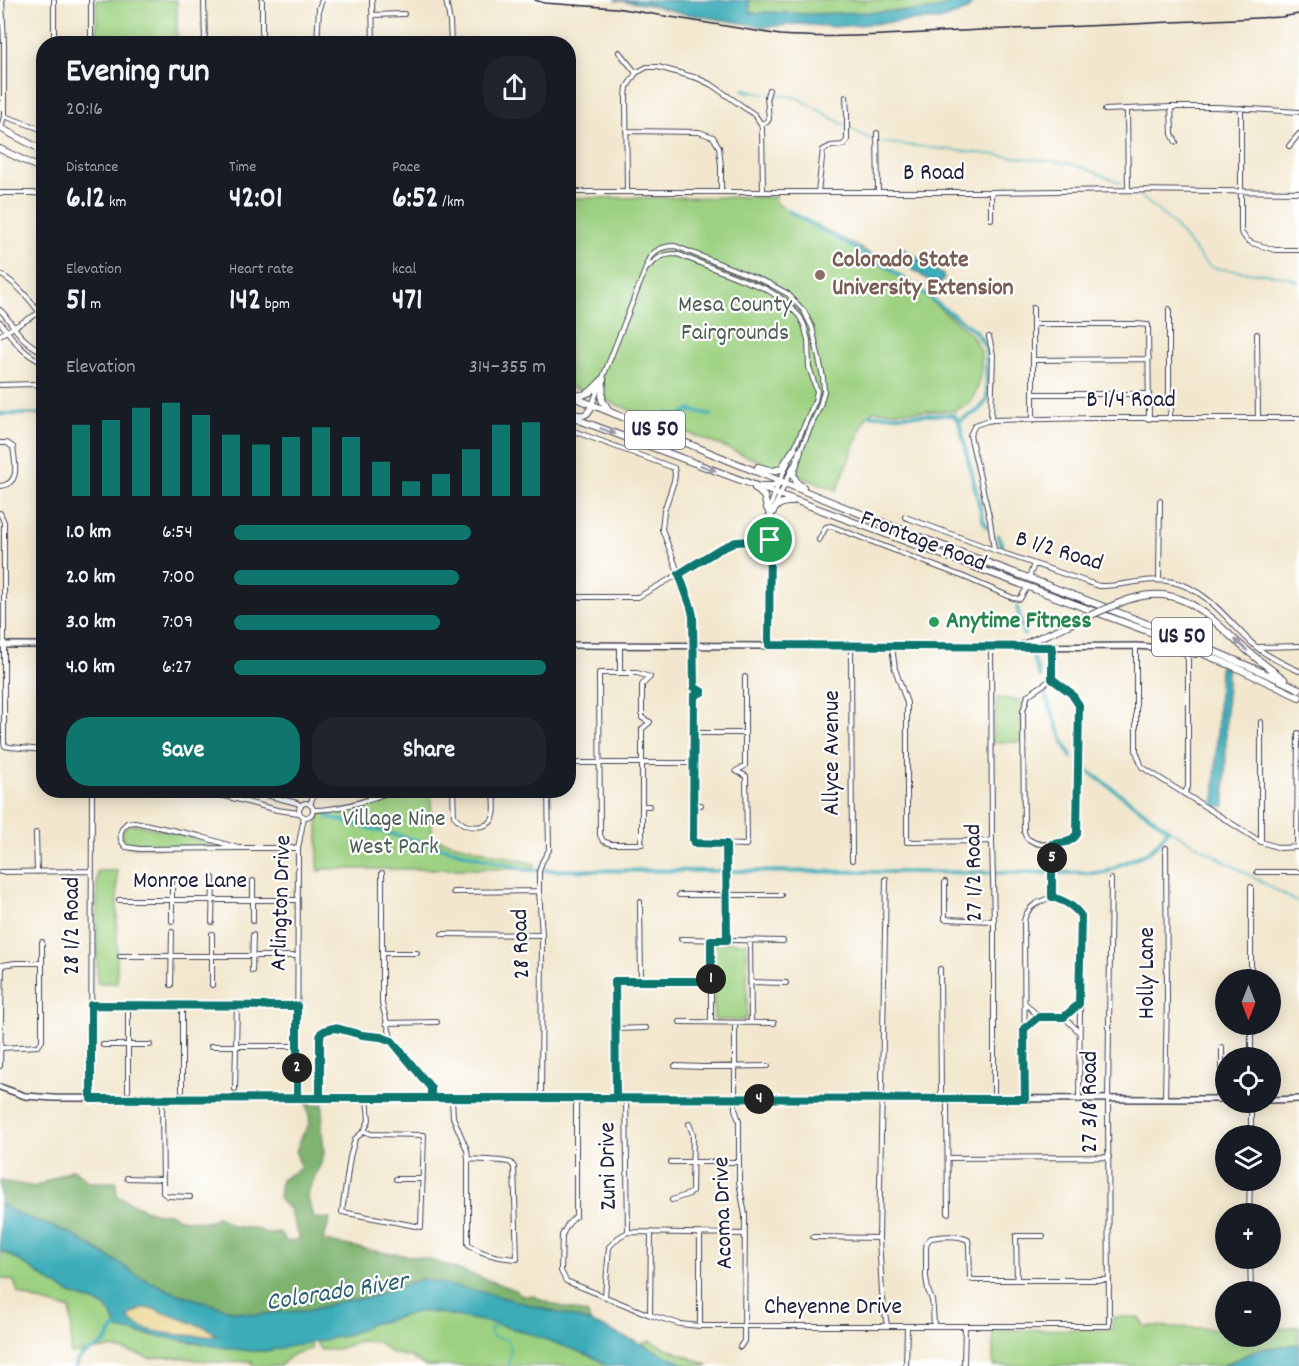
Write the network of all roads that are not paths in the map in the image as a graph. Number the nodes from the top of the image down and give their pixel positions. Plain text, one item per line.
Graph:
1 (2, 0) edge
2 (54, 0) edge
3 (91, 0) edge
4 (204, 0) edge
5 (262, 0) edge
6 (322, 0) edge
7 (372, 0) edge
8 (446, 0) edge
9 (404, 14) dead end
10 (372, 15) junction
11 (54, 36) edge
12 (91, 36) edge
13 (205, 36) edge
14 (262, 36) edge
15 (317, 36) edge
16 (373, 36) edge
17 (452, 36) edge
18 (620, 52) dead end
19 (636, 73) junction
20 (769, 90) dead end
21 (846, 97) dead end
22 (1171, 107) junction
23 (1241, 108) junction
24 (1105, 110) dead end
25 (1127, 110) junction
26 (1299, 112) edge
27 (4, 116) junction
28 (760, 124) junction
29 (36, 127) edge
30 (1, 128) edge
31 (626, 131) junction
32 (877, 133) dead end
33 (1299, 134) edge
34 (1176, 142) dead end
35 (1289, 146) dead end
36 (36, 147) edge
37 (0, 149) edge
38 (36, 166) edge
39 (1128, 190) junction
40 (721, 191) junction
41 (763, 191) junction
42 (1240, 191) junction
43 (576, 192) edge
44 (627, 192) junction
45 (818, 192) junction
46 (878, 192) junction
47 (991, 192) junction
48 (1299, 192) edge
49 (0, 193) edge
50 (36, 193) edge
51 (990, 219) dead end
52 (1299, 250) edge
53 (646, 268) junction
54 (0, 274) edge
55 (36, 306) edge
56 (1033, 308) dead end
57 (1169, 309) dead end
58 (0, 310) edge
59 (36, 314) edge
60 (0, 322) edge
61 (1033, 324) junction
62 (14, 328) junction
63 (7, 332) junction
64 (1257, 334) dead end
65 (0, 335) edge
66 (989, 337) dead end
67 (36, 348) edge
68 (36, 359) edge
69 (1149, 359) junction
70 (1033, 360) junction
71 (603, 379) junction
72 (0, 385) edge
73 (36, 385) edge
74 (1033, 394) junction
75 (1149, 394) junction
76 (576, 396) edge
77 (576, 398) edge
78 (592, 405) junction
79 (612, 412) junction
80 (576, 415) edge
81 (576, 418) edge
82 (1258, 418) junction
83 (1299, 418) edge
84 (1149, 419) junction
85 (1169, 419) junction
86 (991, 420) junction
87 (1033, 420) junction
88 (576, 432) edge
89 (0, 443) edge
90 (706, 450) junction
91 (797, 450) junction
92 (781, 482) junction
93 (753, 485) junction
94 (0, 486) edge
95 (777, 494) junction
96 (1160, 501) dead end
97 (0, 513) edge
98 (866, 515) junction
99 (770, 517) junction
100 (905, 517) dead end
101 (853, 522) junction
102 (770, 540) junction
103 (819, 540) dead end
104 (994, 550) junction
105 (1034, 564) junction
106 (679, 574) junction
107 (1006, 578) junction
108 (1029, 578) junction
109 (1159, 580) junction
110 (1043, 584) junction
111 (1028, 586) junction
112 (576, 597) edge
113 (2, 645) edge
114 (36, 645) edge
115 (576, 645) edge
116 (620, 645) junction
117 (693, 645) junction
118 (769, 645) junction
119 (851, 646) junction
120 (1136, 646) junction
121 (1299, 646) edge
122 (892, 647) junction
123 (991, 647) junction
124 (1018, 647) junction
125 (1052, 647) junction
126 (1256, 647) junction
127 (1181, 650) junction
128 (1235, 667) junction
129 (1299, 671) edge
130 (620, 673) junction
131 (745, 677) dead end
132 (1052, 679) junction
133 (1285, 682) junction
134 (1299, 689) edge
135 (1299, 697) edge
136 (1262, 722) dead end
137 (694, 733) junction
138 (745, 733) junction
139 (1298, 733) dead end
140 (36, 749) edge
141 (576, 763) edge
142 (600, 763) junction
143 (642, 763) junction
144 (693, 763) junction
145 (1185, 794) junction
146 (92, 798) edge
147 (233, 798) edge
148 (277, 798) edge
149 (312, 798) edge
150 (374, 798) edge
151 (453, 798) edge
152 (494, 798) edge
153 (548, 798) edge
154 (369, 800) joint
155 (694, 804) junction
156 (310, 805) junction
157 (701, 805) dead end
158 (301, 806) junction
159 (642, 806) junction
160 (649, 806) dead end
161 (313, 810) junction
162 (299, 813) junction
163 (304, 817) junction
164 (36, 833) dead end
165 (992, 841) junction
166 (1261, 842) junction
167 (726, 844) junction
168 (1052, 844) junction
169 (1298, 847) edge
170 (238, 848) junction
171 (298, 848) junction
172 (1166, 848) dead end
173 (852, 860) dead end
174 (92, 871) junction
175 (0, 872) edge
176 (37, 872) junction
177 (1257, 872) dead end
178 (1299, 872) edge
179 (382, 873) dead end
180 (213, 878) dead end
181 (886, 879) dead end
182 (1111, 879) dead end
183 (172, 880) dead end
184 (253, 881) dead end
185 (945, 882) dead end
186 (1251, 887) dead end
187 (539, 891) junction
188 (453, 892) dead end
189 (679, 895) dead end
190 (726, 895) junction
191 (781, 895) dead end
192 (1052, 897) junction
193 (119, 900) dead end
194 (172, 900) junction
195 (212, 900) junction
196 (253, 900) junction
197 (297, 900) junction
198 (640, 902) dead end
199 (172, 921) dead end
200 (253, 921) dead end
201 (994, 921) junction
202 (212, 922) dead end
203 (172, 932) dead end
204 (212, 934) dead end
205 (442, 934) dead end
206 (542, 934) junction
207 (253, 935) dead end
208 (681, 939) dead end
209 (711, 940) junction
210 (727, 940) junction
211 (750, 941) junction
212 (783, 941) dead end
213 (42, 942) dead end
214 (417, 952) dead end
215 (383, 953) junction
216 (120, 956) dead end
217 (172, 956) junction
218 (212, 956) junction
219 (252, 956) junction
220 (297, 956) junction
221 (42, 963) junction
222 (940, 969) dead end
223 (1251, 969) edge
224 (252, 971) dead end
225 (641, 981) junction
226 (711, 981) junction
227 (750, 982) junction
228 (786, 983) dead end
229 (171, 985) dead end
230 (212, 985) dead end
231 (1, 989) edge
232 (1024, 1002) junction
233 (1079, 1004) junction
234 (91, 1005) junction
235 (128, 1005) junction
236 (182, 1005) junction
237 (237, 1006) junction
238 (297, 1006) junction
239 (1038, 1017) junction
240 (1064, 1017) junction
241 (437, 1022) dead end
242 (680, 1022) dead end
243 (711, 1022) junction
244 (386, 1023) junction
245 (735, 1023) junction
246 (751, 1023) junction
247 (774, 1023) dead end
248 (646, 1028) dead end
249 (615, 1029) junction
250 (1024, 1029) junction
251 (1079, 1033) junction
252 (392, 1041) junction
253 (103, 1045) dead end
254 (128, 1045) junction
255 (150, 1045) dead end
256 (211, 1046) dead end
257 (236, 1046) junction
258 (297, 1046) junction
259 (1, 1048) edge
260 (0, 1066) edge
261 (675, 1066) dead end
262 (735, 1066) junction
263 (768, 1066) dead end
264 (0, 1088) edge
265 (235, 1089) dead end
266 (128, 1091) dead end
267 (182, 1091) dead end
268 (297, 1098) junction
269 (320, 1098) junction
270 (367, 1098) junction
271 (431, 1098) junction
272 (452, 1098) junction
273 (541, 1098) junction
274 (576, 1098) junction
275 (616, 1098) junction
276 (91, 1099) junction
277 (162, 1099) junction
278 (626, 1099) junction
279 (735, 1099) junction
280 (882, 1099) junction
281 (944, 1099) junction
282 (994, 1099) junction
283 (1025, 1099) junction
284 (1108, 1099) junction
285 (1165, 1099) junction
286 (1215, 1099) edge
287 (1079, 1100) junction
288 (1281, 1100) edge
289 (1299, 1100) edge
290 (689, 1124) dead end
291 (364, 1131) junction
292 (1108, 1157) junction
293 (948, 1158) junction
294 (468, 1159) junction
295 (693, 1161) junction
296 (671, 1162) dead end
297 (739, 1162) junction
298 (127, 1178) dead end
299 (162, 1179) junction
300 (396, 1179) dead end
301 (423, 1179) junction
302 (189, 1197) dead end
303 (672, 1200) dead end
304 (948, 1214) dead end
305 (628, 1232) junction
306 (651, 1232) junction
307 (700, 1233) junction
308 (745, 1234) junction
309 (1043, 1236) dead end
310 (813, 1237) dead end
311 (879, 1238) junction
312 (1017, 1280) junction
313 (1109, 1280) junction
314 (605, 1296) junction
315 (650, 1315) junction
316 (744, 1325) junction
317 (700, 1326) junction
318 (887, 1326) junction
319 (934, 1326) junction
320 (964, 1326) junction
321 (1109, 1326) joint
322 (907, 1327) junction
323 (740, 1347) dead end
324 (906, 1366) edge
325 (962, 1366) edge

1 - 27 street
2 - 11 street
3 - 12 street
4 - 13 street
5 - 14 street
6 - 15 street
7 - 10 street
8 - 17 street
9 - 10 street
10 - 16 street
18 - 19 street
19 - 28 street
19 - 31 street
20 - 28 street
21 - 45 street
22 - 23 street
22 - 25 street
22 - 34 street
23 - 26 street
23 - 42 street
24 - 25 street
25 - 39 street
27 - 29 street
27 - 30 street
28 - 41 street
30 - 36 highway
31 - 40 street
31 - 44 street
32 - 46 street
33 - 35 street
37 - 38 highway
39 - 42 street, B Road
39 - 47 street, B Road
40 - 41 street, B Road
40 - 44 street, B Road
41 - 45 street, B Road
42 - 48 street, B Road
42 - 52 street
43 - 44 street, B Road
45 - 46 street, B Road
46 - 47 street, B Road
47 - 51 street
49 - 50 street
53 - 71 street
53 - 91 street
53 - 91 street
54 - 55 street
56 - 61 street
57 - 85 street
58 - 62 street
59 - 62 street
60 - 63 street
61 - 69 street
61 - 70 street
62 - 63 street
62 - 67 street
63 - 65 street
63 - 68 street
64 - 82 street
66 - 86 street
69 - 70 street
69 - 75 street
70 - 74 street
71 - 76 highway
71 - 78 street
71 - 79 highway
72 - 73 street
74 - 75 street
74 - 87 street
75 - 84 street
77 - 78 highway, US 50
78 - 79 highway, US 50
78 - 80 highway
79 - 90 highway, US 50
81 -> 93 highway, US 50
82 - 83 street, B 1/4 Road
82 - 85 street, B 1/4 Road
84 - 85 street, B 1/4 Road
84 - 87 street, B 1/4 Road
86 - 87 street, B 1/4 Road
86 - 104 street
88 - 106 street
89 - 94 street
90 - 91 highway
90 - 92 highway, US 50
91 - 92 street
91 - 98 highway
92 - 93 highway
92 - 95 street
92 - 98 highway, US 50
93 - 95 highway, US 50
93 - 99 highway
95 - 99 street
95 - 101 highway, US 50
96 - 109 street
97 - 113 street
98 - 108 highway, US 50
99 - 101 highway
99 - 102 street
100 - 104 street, B 1/2 Road
101 - 107 highway, US 50
102 - 106 street
102 - 118 street
103 - 111 street, Frontage Road
104 - 105 street, B 1/2 Road
105 - 108 street
105 - 109 street, B 1/2 Road
106 - 112 street
106 - 117 street
107 - 108 highway
107 - 111 highway, US 50
108 - 110 highway, US 50
109 - 126 street, B 1/2 Road
110 - 111 highway
110 - 133 highway, US 50
111 - 128 highway, US 50
113 - 114 main road
113 - 140 street
115 - 116 main road
116 - 117 main road
116 - 130 street
117 - 118 main road
117 - 137 street
118 - 119 main road
119 - 122 main road
119 - 173 street, Allyce Avenue
120 - 125 main road
120 - 127 main road
120 - 145 street
121 - 126 street
122 - 123 main road
122 - 165 street
123 - 124 main road
123 - 165 street, 27 1/2 Road
124 - 125 main road
133 -> 124 highway, bridge
125 - 132 street
126 - 129 street, B 1/2 Road
127 - 128 highway
127 - 145 street
128 - 135 highway, US 50
130 - 142 street
130 - 143 street
131 - 138 street
132 - 168 street
132 - 168 street
133 - 134 highway, US 50
136 - 166 street
137 - 138 street
137 - 144 street
138 - 167 street
139 - 169 street
141 - 142 street
142 - 143 street
142 - 159 street
143 - 144 street
143 - 159 street
144 - 155 street
145 - 166 street
146 - 174 street, 28 1/2 Road
147 - 162 street
148 - 158 street
149 - 156 street, Arlington Drive
150 - 154 street
151 - 152 street
153 - 187 street, 28 Road
154 - 161 street
155 - 157 street
155 - 167 street
156 - 158 street
156 - 161 street
158 - 162 street
159 - 160 street
161 - 163 street
162 - 163 street
163 - 171 street, Arlington Drive
164 - 176 street
165 - 201 street, 27 1/2 Road
166 - 169 street
167 - 190 street
168 - 192 street
170 - 170 street
170 - 171 street
171 - 197 street, Arlington Drive
172 - 285 street, Holly Lane
174 - 176 street
174 - 234 street, 28 1/2 Road
175 - 176 street
177 - 178 street
179 - 215 street
180 - 195 street
181 - 280 street
182 - 284 street, 27 3/8 Road
183 - 194 street
184 - 196 street
185 - 201 street
186 - 223 street
187 - 188 street
187 - 206 street, 28 Road
189 - 190 street
190 - 191 street
190 - 210 street
192 - 232 street
192 - 233 street
193 - 194 street, Monroe Lane
194 - 195 street, Monroe Lane
194 - 199 street
195 - 196 street, Monroe Lane
195 - 202 street
196 - 197 street, Monroe Lane
196 - 200 street
197 - 220 street, Arlington Drive
198 - 225 street
201 - 282 street, 27 1/2 Road
203 - 217 street
204 - 218 street
205 - 206 street
206 - 273 street, 28 Road
207 - 219 street
208 - 209 street
209 - 210 street
209 - 226 street
210 - 211 street
211 - 212 street
211 - 227 street
213 - 221 street
214 - 215 street
215 - 244 street
216 - 217 street
217 - 218 street
217 - 229 street
218 - 219 street
218 - 230 street
219 - 220 street
219 - 224 street
220 - 238 street, Arlington Drive
221 - 231 street
221 - 259 street
222 - 281 street
225 - 226 street
225 - 249 street
226 - 243 street
227 - 228 street
227 - 246 street
231 - 259 street
232 - 239 street
232 - 250 street
233 - 240 street
233 - 251 street
234 - 235 street
234 - 276 street, 28 1/2 Road
235 - 236 street
235 - 254 street
236 - 237 street
236 - 267 street
237 - 238 street
237 - 257 street
238 - 258 street, Arlington Drive
239 - 240 street
239 - 250 street
240 - 251 street
241 - 244 street
242 - 243 street
243 - 245 street
244 - 252 street
245 - 246 street
245 - 262 street, Acoma Drive
246 - 247 street
248 - 249 street
249 - 275 street
250 - 283 street
251 - 287 street
252 - 269 street
252 - 271 street
253 - 254 street
254 - 255 street
254 - 266 street
256 - 257 street
257 - 258 street
257 - 265 street
258 - 268 street, Arlington Drive
259 - 260 street
261 - 262 street
262 - 263 street
262 - 279 street, Acoma Drive
264 - 276 main road
268 - 269 main road
268 - 277 main road
269 - 270 main road
270 - 271 main road
270 - 291 street
271 - 272 main road
272 - 273 main road
272 - 294 street
273 - 274 main road
274 - 275 main road
274 - 314 street, Cheyenne Drive
275 - 278 main road
276 - 277 main road
277 - 299 street
278 - 279 main road
278 - 305 street, Zuni Drive
279 - 280 main road
279 - 297 street, Acoma Drive
280 - 281 main road
280 - 311 street
281 - 282 main road
281 - 293 street
282 - 283 main road
283 - 287 main road
284 - 285 main road
284 - 287 main road
284 - 292 street, 27 3/8 Road
285 - 286 main road
288 - 289 main road
290 - 295 street
291 - 301 street
291 - 301 street
292 - 293 street
292 - 313 street, 27 3/8 Road
293 - 304 street
294 - 294 street
295 - 296 street
295 - 297 street
295 - 303 street
297 - 308 street, Acoma Drive
298 - 299 street
299 - 302 street
300 - 301 street
305 - 306 street
305 - 314 street, Zuni Drive
306 - 307 street
306 - 315 street
307 - 308 street
307 - 317 street
308 - 316 street, Acoma Drive
309 - 312 street
310 - 311 street
311 - 318 street
312 - 313 street
312 - 319 street
313 - 321 street, 27 3/8 Road
314 - 315 street, Cheyenne Drive
315 - 317 street, Cheyenne Drive
316 - 317 street, Cheyenne Drive
316 - 318 street, Cheyenne Drive
316 - 323 street, Acoma Drive
318 - 322 street, Cheyenne Drive
319 - 320 street, Cheyenne Drive
319 - 322 street, Cheyenne Drive
320 - 321 street, Cheyenne Drive
320 - 325 street
322 - 324 street

